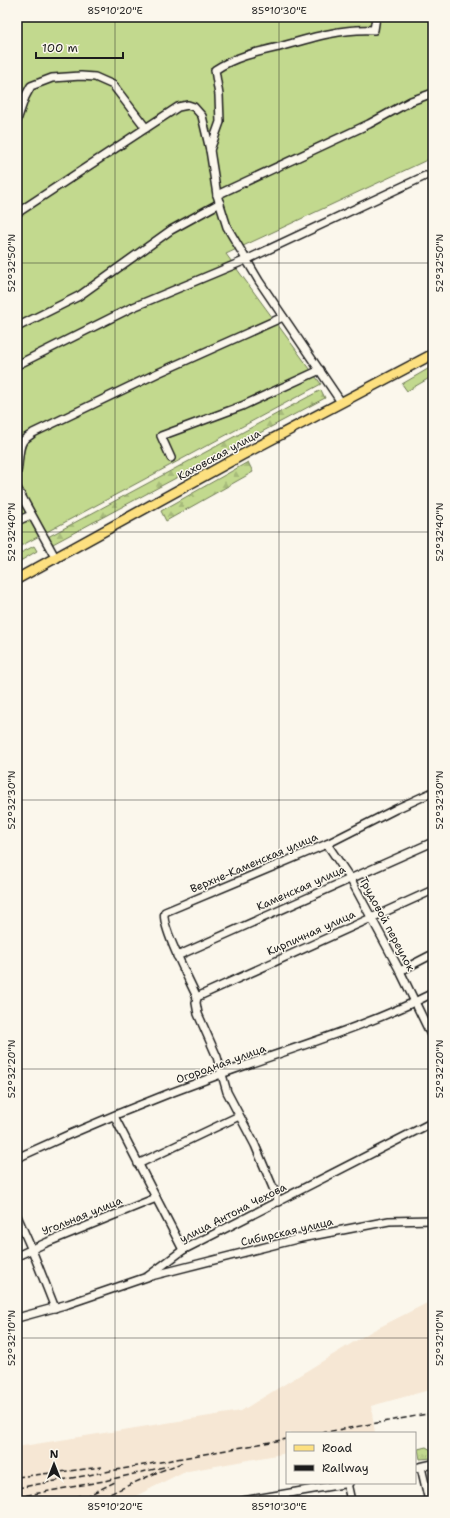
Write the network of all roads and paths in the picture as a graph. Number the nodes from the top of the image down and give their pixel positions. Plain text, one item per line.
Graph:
1 (376, 17) edge
2 (433, 93) edge
3 (17, 120) edge
4 (146, 128) junction
5 (210, 150) junction
6 (425, 176) dead end
7 (217, 195) junction
8 (220, 203) junction
9 (17, 213) edge
10 (246, 260) junction
11 (283, 317) junction
12 (17, 327) edge
13 (433, 354) edge
14 (17, 365) edge
15 (320, 370) junction
16 (341, 402) junction
17 (171, 458) dead end
18 (17, 472) edge
19 (17, 488) edge
20 (31, 515) junction
21 (17, 521) edge
22 (56, 559) junction
23 (17, 579) edge
24 (433, 792) edge
25 (433, 842) edge
26 (327, 844) junction
27 (350, 878) junction
28 (433, 890) edge
29 (372, 918) junction
30 (433, 954) edge
31 (178, 956) junction
32 (400, 971) junction
33 (433, 993) edge
34 (197, 996) junction
35 (415, 1002) junction
36 (433, 1039) edge
37 (221, 1074) junction
38 (114, 1116) junction
39 (238, 1116) junction
40 (433, 1122) edge
41 (17, 1158) edge
42 (138, 1164) junction
43 (156, 1198) junction
44 (279, 1202) junction
45 (17, 1216) edge
46 (433, 1220) edge
47 (32, 1250) junction
48 (183, 1250) junction
49 (17, 1256) edge
50 (147, 1278) junction
51 (55, 1308) junction
52 (17, 1318) edge
53 (433, 1464) edge
54 (418, 1468) edge
55 (342, 1484) edge
56 (348, 1484) edge
57 (243, 1501) edge
58 (351, 1501) edge
59 (429, 1501) edge

1 - 5 street
2 - 7 street
3 - 4 street
4 - 5 street
4 - 9 street
5 - 7 street
6 - 10 street
7 - 8 street
8 - 10 street
8 - 12 street
10 - 11 street
10 - 14 street
11 - 15 street
11 - 18 street
13 - 16 main road, Каховская улица
15 - 16 street
15 - 17 street
16 - 22 main road, Каховская улица
19 - 20 street
20 - 21 street
20 - 22 street
22 - 23 main road, Каховская улица
24 - 26 street, Верхне-Каменская улица
25 - 27 street, Каменская улица
26 - 27 street, Трудовой переулок
26 - 31 street, Верхне-Каменская улица
27 - 29 street, Трудовой переулок
27 - 31 street, Каменская улица
28 - 29 street, Кирпичная улица
29 - 32 street, Трудовой переулок
29 - 34 street, Кирпичная улица
30 - 32 street
31 - 34 street, Верхне-Каменская улица
32 - 35 street, Трудовой переулок
33 - 35 street, Огородная улица
34 - 37 street
35 - 36 street, Трудовой переулок
35 - 37 street, Огородная улица
37 - 38 street, Огородная улица
37 - 39 street
38 - 41 street, Огородная улица
38 - 42 street
39 - 42 street
39 - 44 street
40 - 44 street, улица Антона Чехова
42 - 43 street
43 - 47 street, Угольная улица
43 - 48 street
44 - 48 street, улица Антона Чехова
45 - 47 street
46 - 50 street, Сибирская улица
47 - 49 street, Угольная улица
47 - 51 street
48 - 50 street, улица Антона Чехова
50 - 51 street, улица Антона Чехова
51 - 52 street, улица Антона Чехова
53 - 54 street
54 - 59 street
55 - 57 street
56 - 58 street

